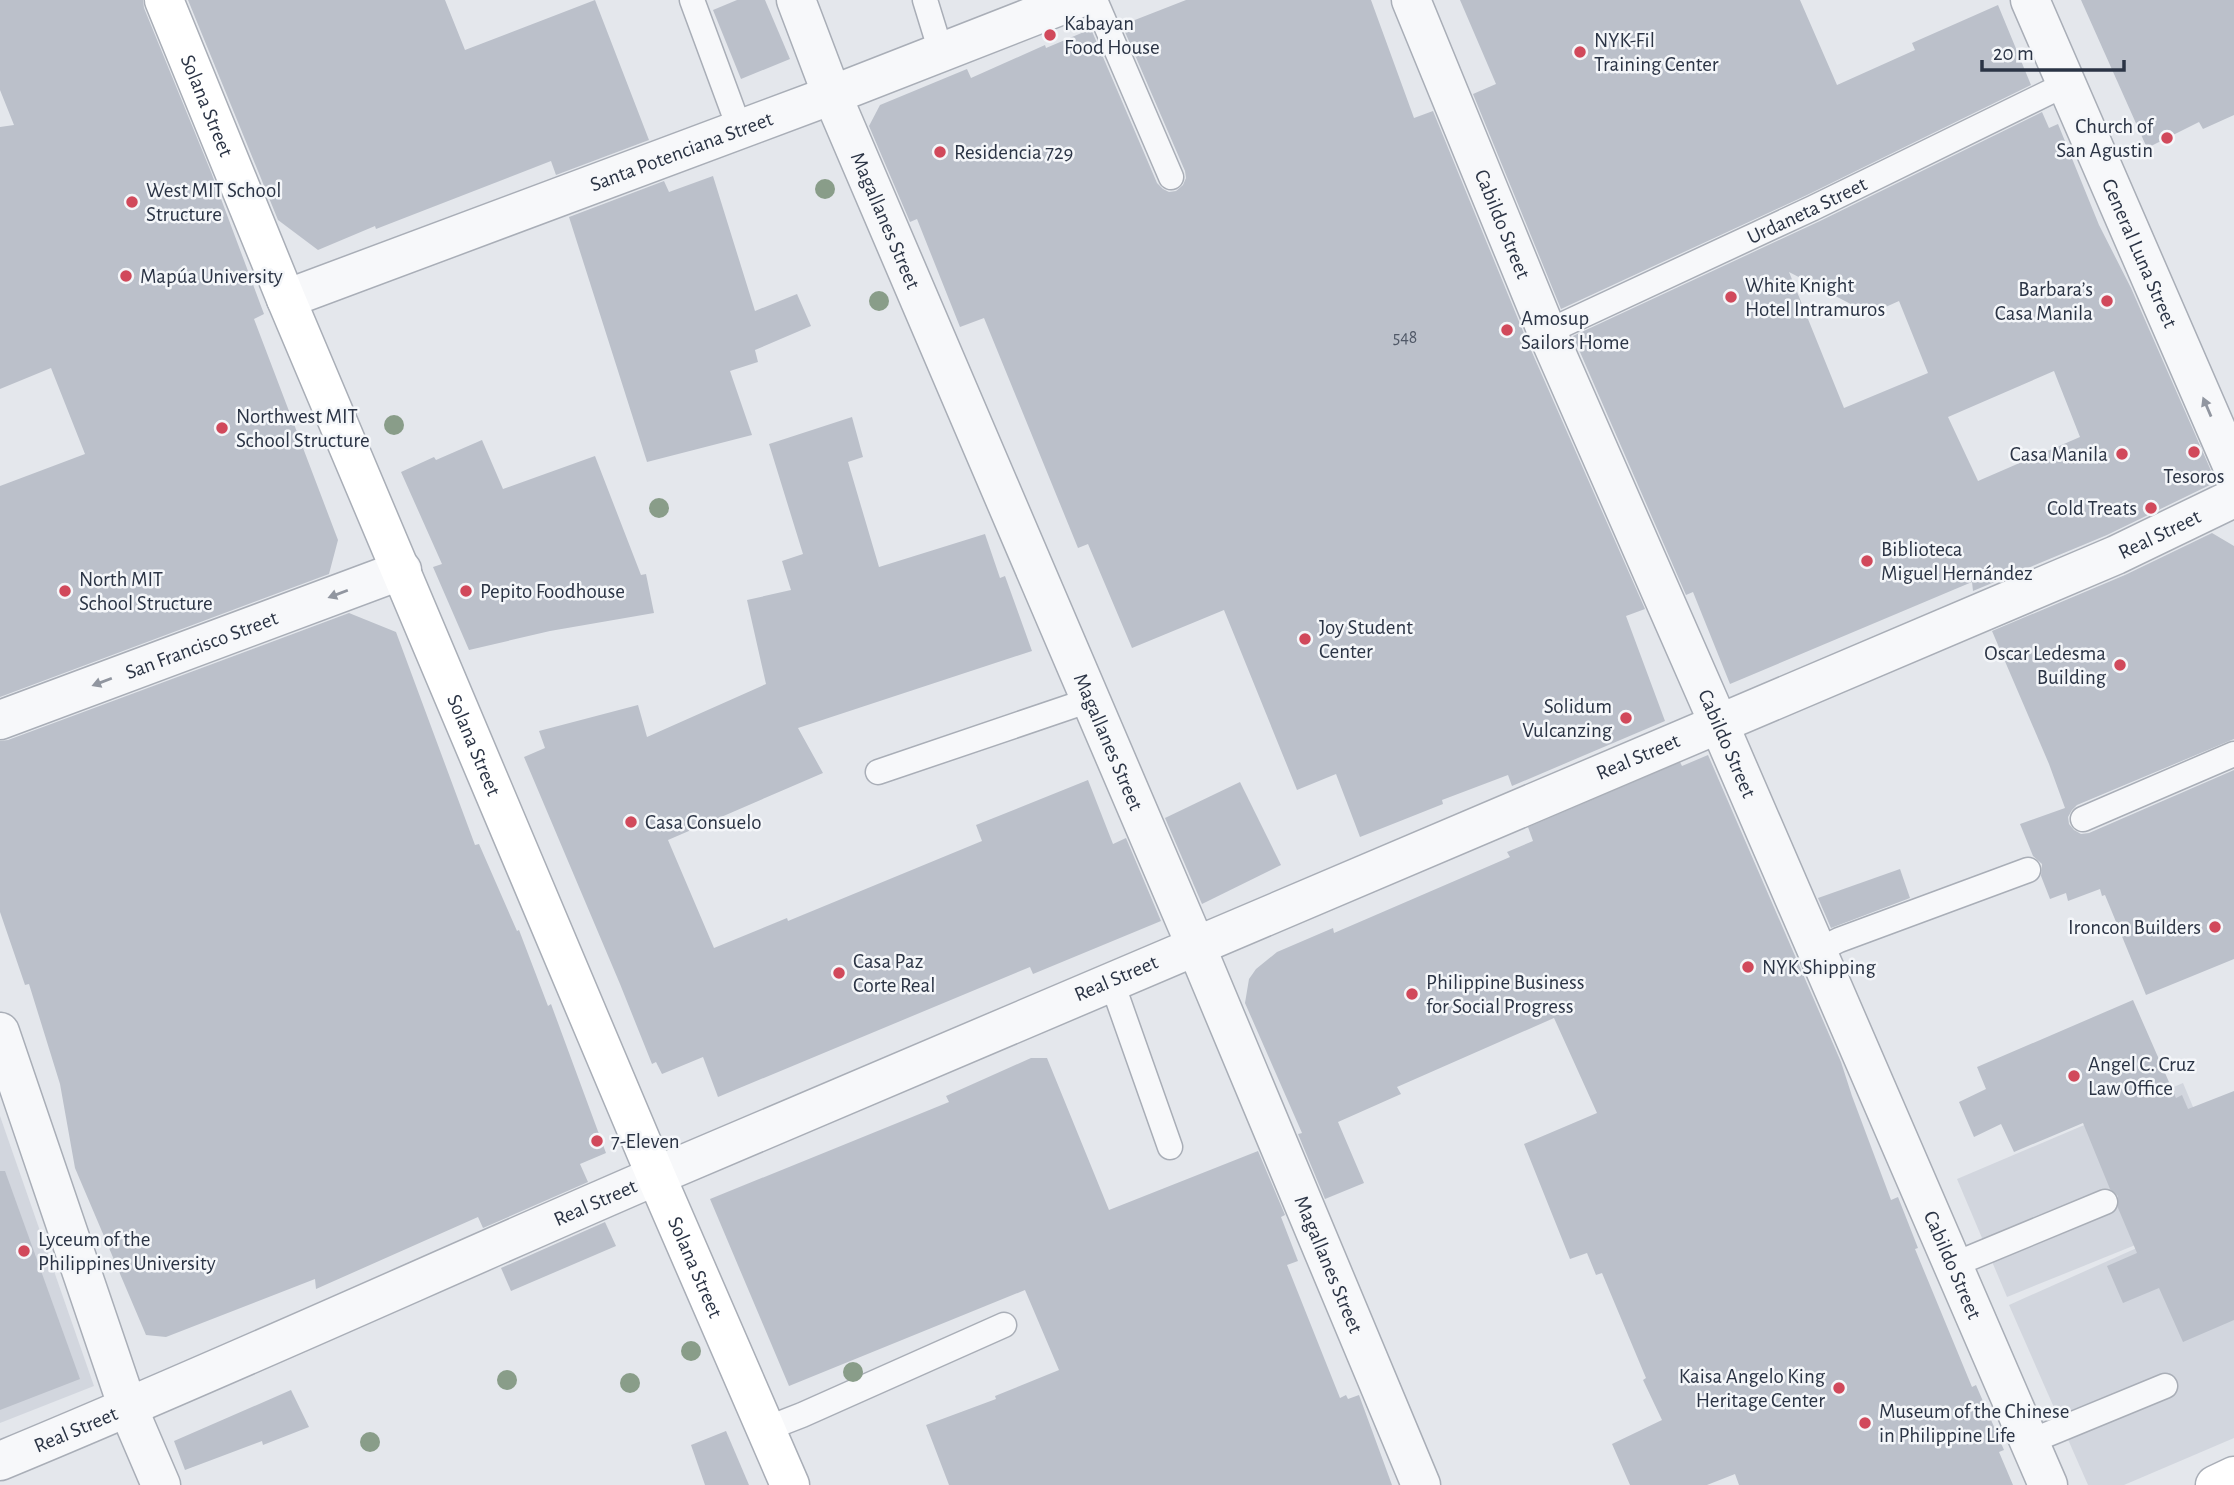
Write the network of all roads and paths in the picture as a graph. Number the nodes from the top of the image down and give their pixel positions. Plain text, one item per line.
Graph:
1 (164, 0) edge
2 (692, 0) edge
3 (796, 0) edge
4 (925, 0) edge
5 (1075, 0) edge
6 (1096, 0) edge
7 (1411, 0) edge
8 (2030, 0) edge
9 (940, 52) junction
10 (2066, 84) junction
11 (832, 95) junction
12 (740, 130) junction
13 (1171, 177) dead end
14 (286, 299) junction
15 (1547, 332) junction
16 (2234, 470) edge
17 (2234, 498) edge
18 (402, 570) junction
19 (1090, 700) junction
20 (0, 720) edge
21 (1718, 722) junction
22 (2234, 754) edge
23 (878, 772) dead end
24 (2083, 819) dead end
25 (2028, 870) dead end
26 (1195, 944) junction
27 (1817, 951) junction
28 (1111, 980) junction
29 (0, 1032) edge
30 (1170, 1147) dead end
31 (656, 1176) junction
32 (2105, 1202) dead end
33 (1953, 1265) junction
34 (1004, 1325) dead end
35 (2165, 1385) dead end
36 (128, 1408) junction
37 (766, 1429) junction
38 (2029, 1442) junction
39 (0, 1461) edge
40 (162, 1485) edge
41 (790, 1485) edge
42 (1421, 1485) edge
43 (2048, 1485) edge

1 - 14 street, Solana Street
2 - 12 lane
3 - 11 street, Magallanes Street
4 - 9 lane
5 - 9 street, Santa Potenciana Street
6 - 13 lane
7 - 15 street, Cabildo Street
8 - 10 street, General Luna Street
9 - 11 street, Santa Potenciana Street
10 - 15 lane, Urdaneta Street
16 -> 10 street, General Luna Street
11 - 12 street, Santa Potenciana Street
11 - 19 street, Magallanes Street
12 - 14 street, Santa Potenciana Street
14 - 18 street, Solana Street
15 - 21 street, Cabildo Street
17 - 21 street, Real Street
18 -> 20 street, San Francisco Street
18 - 31 street, Solana Street
19 - 23 lane
19 - 26 street, Magallanes Street
21 - 26 street, Real Street
21 - 27 street, Cabildo Street
22 - 24 lane
25 - 27 lane
26 - 28 street, Real Street
26 - 42 street, Magallanes Street
27 - 33 street, Cabildo Street
28 - 30 lane
28 - 31 street, Real Street
29 - 36 street
31 - 36 street, Real Street
31 - 37 street, Solana Street
32 - 33 lane
33 - 38 street, Cabildo Street
34 - 37 lane
35 - 38 lane
36 - 39 street, Real Street
36 - 40 street
37 - 41 street, Solana Street
38 - 43 street, Cabildo Street

